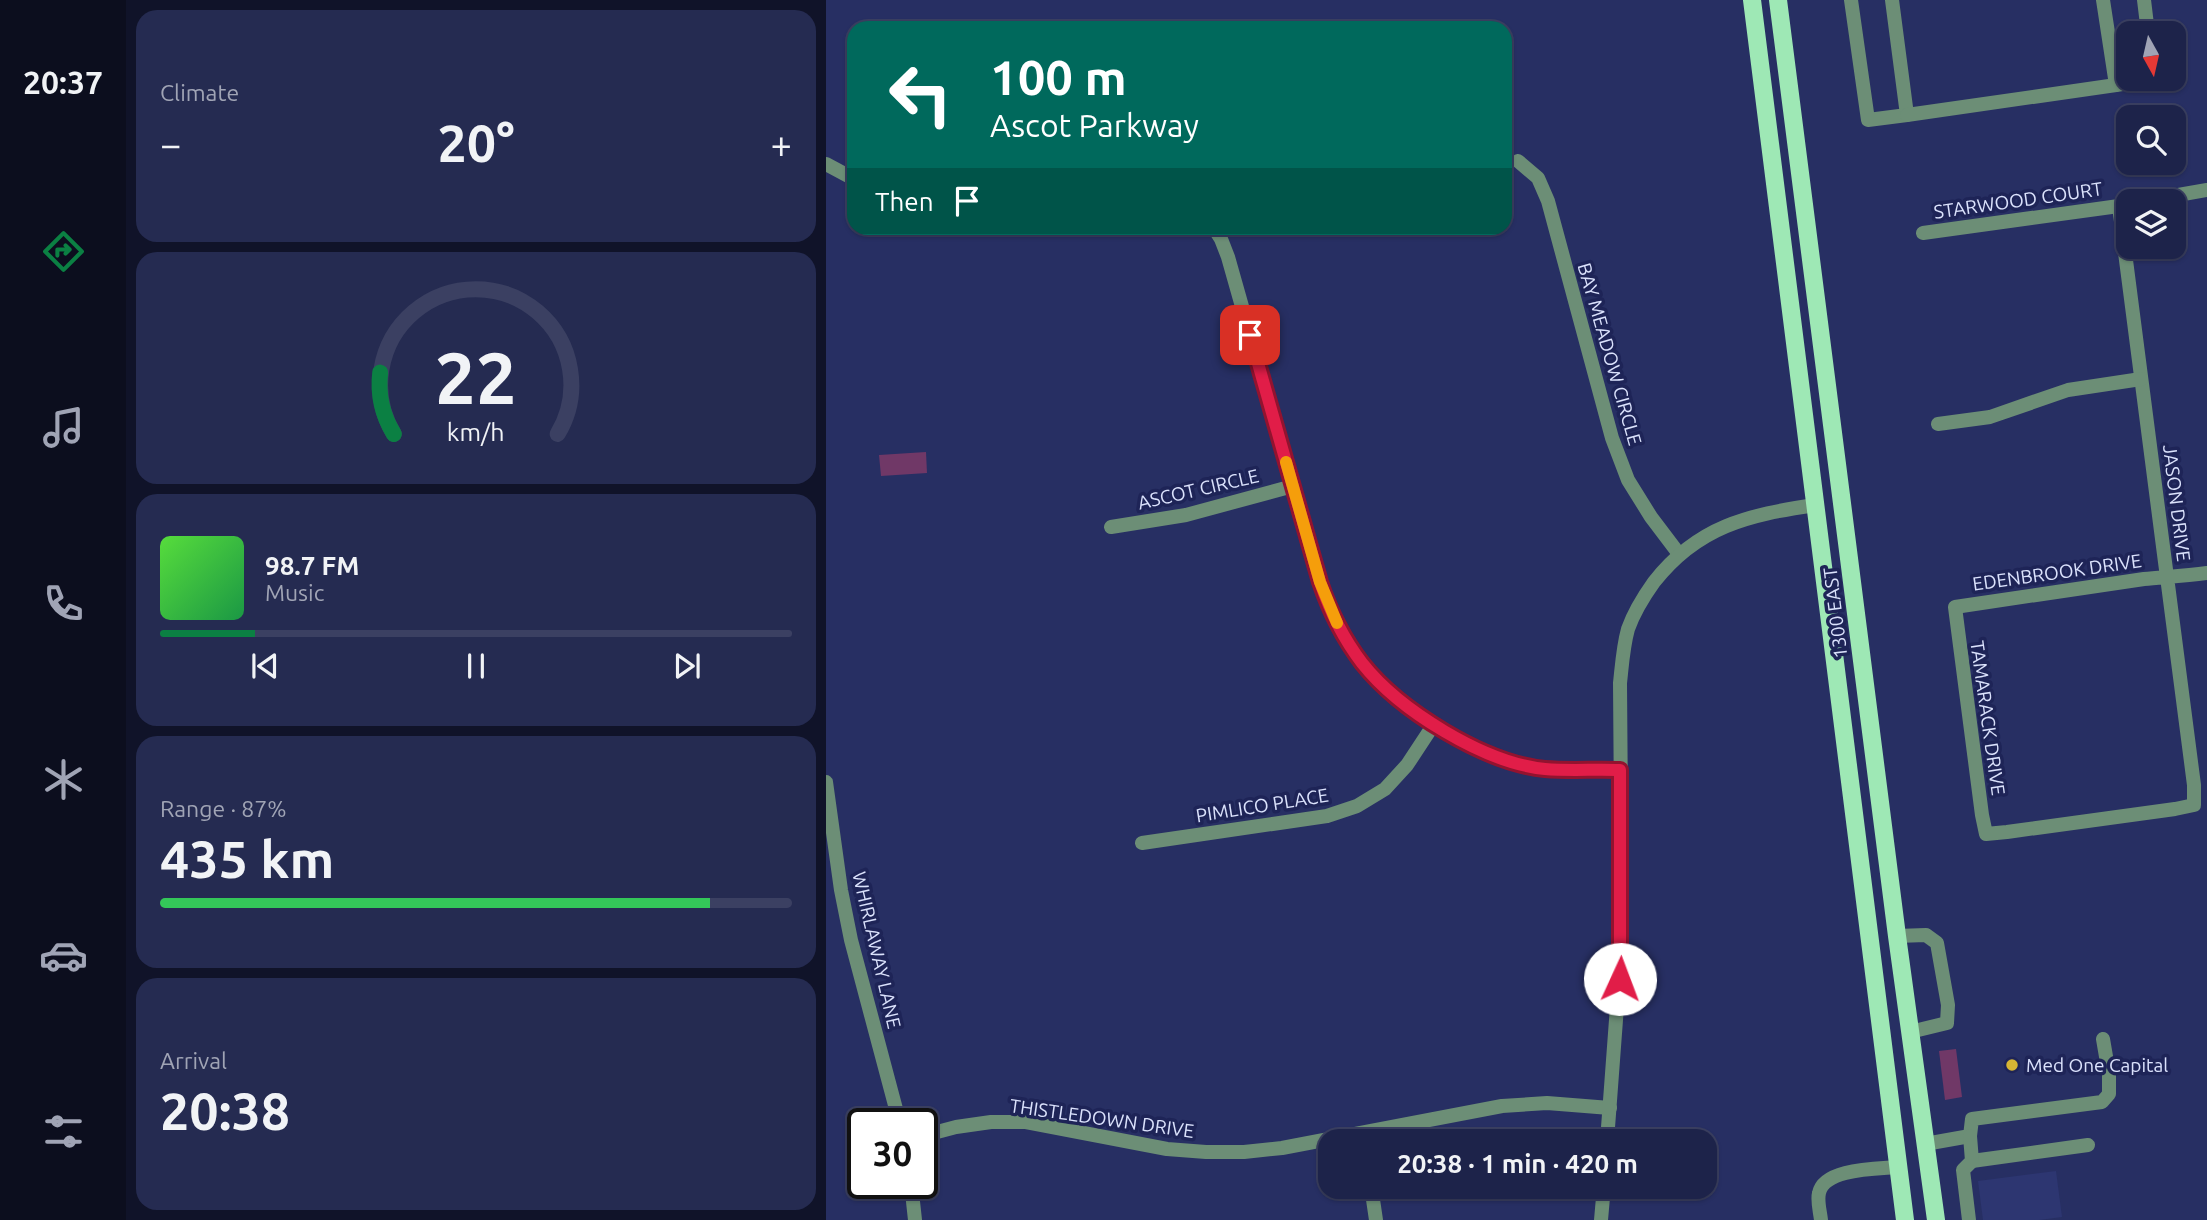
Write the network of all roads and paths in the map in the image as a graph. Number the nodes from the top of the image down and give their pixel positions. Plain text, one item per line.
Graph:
1 (1752, 0) edge
2 (1778, 0) edge
3 (1851, 0) edge
4 (1892, 0) edge
5 (2103, 0) edge
6 (2144, 0) edge
7 (2147, 21) edge
8 (2116, 85) joint
9 (1907, 115) junction
10 (1518, 161) dead end
11 (826, 164) edge
12 (847, 175) edge
13 (2207, 190) edge
14 (2186, 194) edge
15 (2116, 206) edge
16 (1923, 233) dead end
17 (1218, 235) edge
18 (2129, 259) edge
19 (2141, 379) junction
20 (1938, 424) dead end
21 (1293, 486) junction
22 (1815, 505) junction
23 (1111, 527) dead end
24 (1679, 554) junction
25 (2207, 573) edge
26 (2167, 577) junction
27 (1955, 607) joint
28 (1859, 637) junction
29 (1434, 724) junction
30 (1620, 770) junction
31 (826, 782) edge
32 (1986, 834) joint
33 (1142, 843) dead end
34 (1897, 936) junction
35 (1910, 1032) junction
36 (2103, 1039) dead end
37 (897, 1108) edge
38 (1610, 1108) junction
39 (1399, 1129) edge
40 (1608, 1129) edge
41 (938, 1132) edge
42 (1970, 1136) junction
43 (1318, 1143) edge
44 (1925, 1144) junction
45 (2088, 1145) dead end
46 (1972, 1161) junction
47 (1898, 1167) junction
48 (913, 1199) edge
49 (1373, 1199) edge
50 (1603, 1199) edge
51 (915, 1220) edge
52 (1376, 1220) edge
53 (1601, 1220) edge
54 (1821, 1220) edge
55 (1905, 1220) edge
56 (1936, 1220) edge
57 (1969, 1220) edge

1 - 22 main road, 1300 EAST
2 - 28 main road, 1300 EAST
3 - 9 street
4 - 9 street
5 - 8 street
6 - 7 street
8 - 9 street
10 - 24 street, BAY MEADOW CIRCLE
11 - 12 street
13 - 14 street
15 - 16 street, STARWOOD COURT
17 - 21 street
18 - 19 street, JASON DRIVE
19 - 20 street
19 - 26 street, JASON DRIVE
21 - 23 street, ASCOT CIRCLE
21 - 29 street
22 - 24 street
22 - 28 main road
22 - 47 main road, 1300 EAST
24 - 30 street
25 - 26 street, EDENBROOK DRIVE
26 - 27 street, EDENBROOK DRIVE
26 - 32 street, JASON DRIVE
27 - 32 street, TAMARACK DRIVE
28 - 34 main road, 1300 EAST
29 - 30 street
29 - 33 street, PIMLICO PLACE
30 - 38 street
31 - 37 street, WHIRLAWAY LANE
34 - 35 main road, 1300 EAST
34 - 35 street
35 - 44 main road, 1300 EAST
36 - 42 street
38 - 39 street, THISTLEDOWN DRIVE
38 - 40 street
41 - 43 street, THISTLEDOWN DRIVE
42 - 44 street
42 - 46 street
44 - 56 main road, 1300 EAST
45 - 46 street
46 - 57 street
47 - 54 street
47 - 55 main road, 1300 EAST
48 - 51 street
49 - 52 street
50 - 53 street

